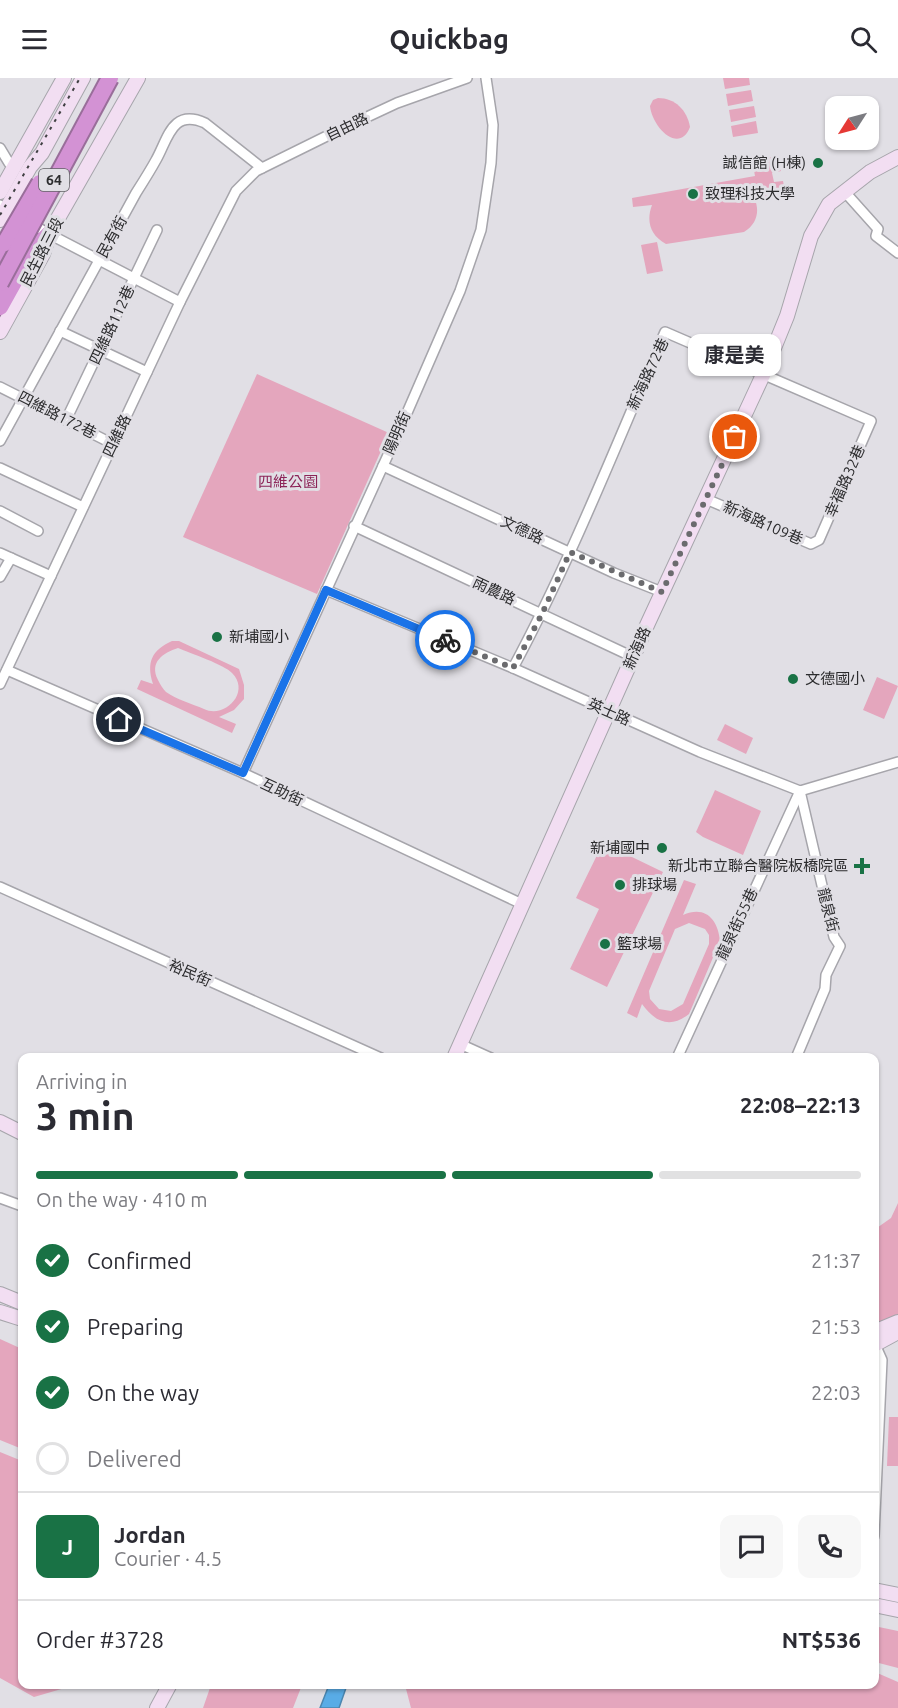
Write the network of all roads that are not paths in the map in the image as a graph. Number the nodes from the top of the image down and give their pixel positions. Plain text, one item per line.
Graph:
1 (64, 78) edge
2 (83, 78) edge
3 (99, 78) edge
4 (110, 78) edge
5 (138, 78) edge
6 (467, 78) edge
7 (486, 78) edge
8 (0, 148) edge
9 (42, 153) junction
10 (898, 157) edge
11 (14, 167) junction
12 (262, 168) junction
13 (236, 191) joint
14 (844, 191) junction
15 (0, 192) edge
16 (2, 211) edge
17 (62, 213) junction
18 (157, 230) dead end
19 (49, 234) junction
20 (5, 250) edge
21 (898, 253) edge
22 (99, 261) junction
23 (0, 275) edge
24 (133, 279) junction
25 (0, 283) edge
26 (180, 302) junction
27 (0, 307) edge
28 (60, 331) junction
29 (0, 332) edge
30 (100, 350) junction
31 (147, 372) junction
32 (763, 375) junction
33 (0, 387) edge
34 (24, 399) junction
35 (66, 420) junction
36 (871, 421) joint
37 (0, 441) edge
38 (113, 444) junction
39 (383, 466) junction
40 (0, 468) edge
41 (706, 499) junction
42 (83, 507) junction
43 (0, 511) edge
44 (354, 526) junction
45 (38, 531) dead end
46 (819, 540) joint
47 (570, 552) junction
48 (0, 553) edge
49 (11, 558) junction
50 (51, 576) junction
51 (0, 578) edge
52 (326, 590) junction
53 (662, 592) junction
54 (542, 614) junction
55 (633, 657) junction
56 (513, 668) junction
57 (7, 670) junction
58 (0, 684) edge
59 (609, 711) junction
60 (898, 762) edge
61 (243, 773) junction
62 (800, 790) junction
63 (0, 887) edge
64 (522, 904) junction
65 (460, 1044) junction
66 (370, 1053) edge
67 (456, 1053) edge
68 (480, 1053) edge
69 (679, 1053) edge
70 (798, 1053) edge
71 (0, 1122) edge
72 (18, 1131) edge
73 (0, 1198) edge
74 (18, 1205) edge
75 (0, 1294) edge
76 (18, 1302) edge
77 (0, 1312) edge
78 (18, 1318) edge
79 (898, 1322) edge
80 (898, 1332) edge
81 (879, 1338) edge
82 (879, 1339) edge
83 (879, 1352) edge
84 (879, 1426) edge
85 (879, 1591) edge
86 (898, 1595) edge
87 (879, 1606) edge
88 (898, 1610) edge
89 (159, 1689) edge
90 (167, 1689) edge
91 (148, 1708) edge
92 (157, 1708) edge

1 - 11 street
2 - 9 street
3 - 20 highway, 64, bridge
4 - 20 highway, 64, bridge
5 - 17 street, 民生路三段
6 - 12 street, 自由路
7 - 39 street, 陽明街
8 - 11 street
9 - 16 street
9 - 17 street
10 - 14 street, 新海路
11 - 15 street
12 - 13 street, 自由路
12 - 22 street, 民有街
13 - 26 street, 四維路
14 - 21 street
14 - 32 street, 新海路
16 - 19 street
17 - 19 street, 民生路三段
18 - 24 street, 四維路112巷
19 - 22 street
19 - 27 highway
19 - 29 street, 民生路三段
20 - 23 highway, bridge
20 - 25 highway, 64, bridge
22 - 24 street
22 - 28 street, 民有街
24 - 26 street
24 - 30 street, 四維路112巷
26 - 31 street, 四維路
28 - 30 street
28 - 34 street, 民有街
30 - 31 street
30 - 35 street, 四維路112巷
31 - 38 street, 四維路
32 - 36 street, 新海路72巷
32 - 41 street, 新海路
32 - 47 street, 新海路72巷
33 - 34 street, 四維路172巷
34 - 35 street, 四維路172巷
34 - 37 street, 民有街
35 - 38 street, 四維路172巷
36 - 46 street, 幸福路32巷
38 - 42 street, 四維路
39 - 44 street, 陽明街
39 - 47 street, 文德路
40 - 42 street
41 - 46 street, 新海路109巷
41 - 53 street, 新海路
42 - 50 street, 四維路
43 - 45 street
44 - 52 street, 陽明街
44 - 54 street, 雨農路
47 - 53 street, 文德路
47 - 54 street
48 - 49 street
49 - 50 street
49 - 51 street
50 - 57 street, 四維路
52 - 56 street, 英士路
52 - 61 street, 陽明街
53 - 55 street, 新海路
54 - 55 street, 雨農路
54 - 56 street
55 - 59 street, 新海路
56 - 59 street, 英士路
57 - 58 street, 四維路
57 - 61 street, 互助街
59 - 62 street, 英士路
59 - 64 street, 新海路
60 - 62 street
61 - 64 street, 互助街
62 - 69 street, 龍泉街55巷
62 - 70 street, 龍泉街
63 - 66 street, 裕民街
64 - 65 street, 新海路
65 - 67 street, 新海路
65 - 68 street
71 - 72 street
73 - 74 street
75 - 76 street
77 - 78 street
79 - 81 street
80 - 82 street
83 - 84 street
85 - 86 street
87 - 88 street
89 - 91 street
90 - 92 street

